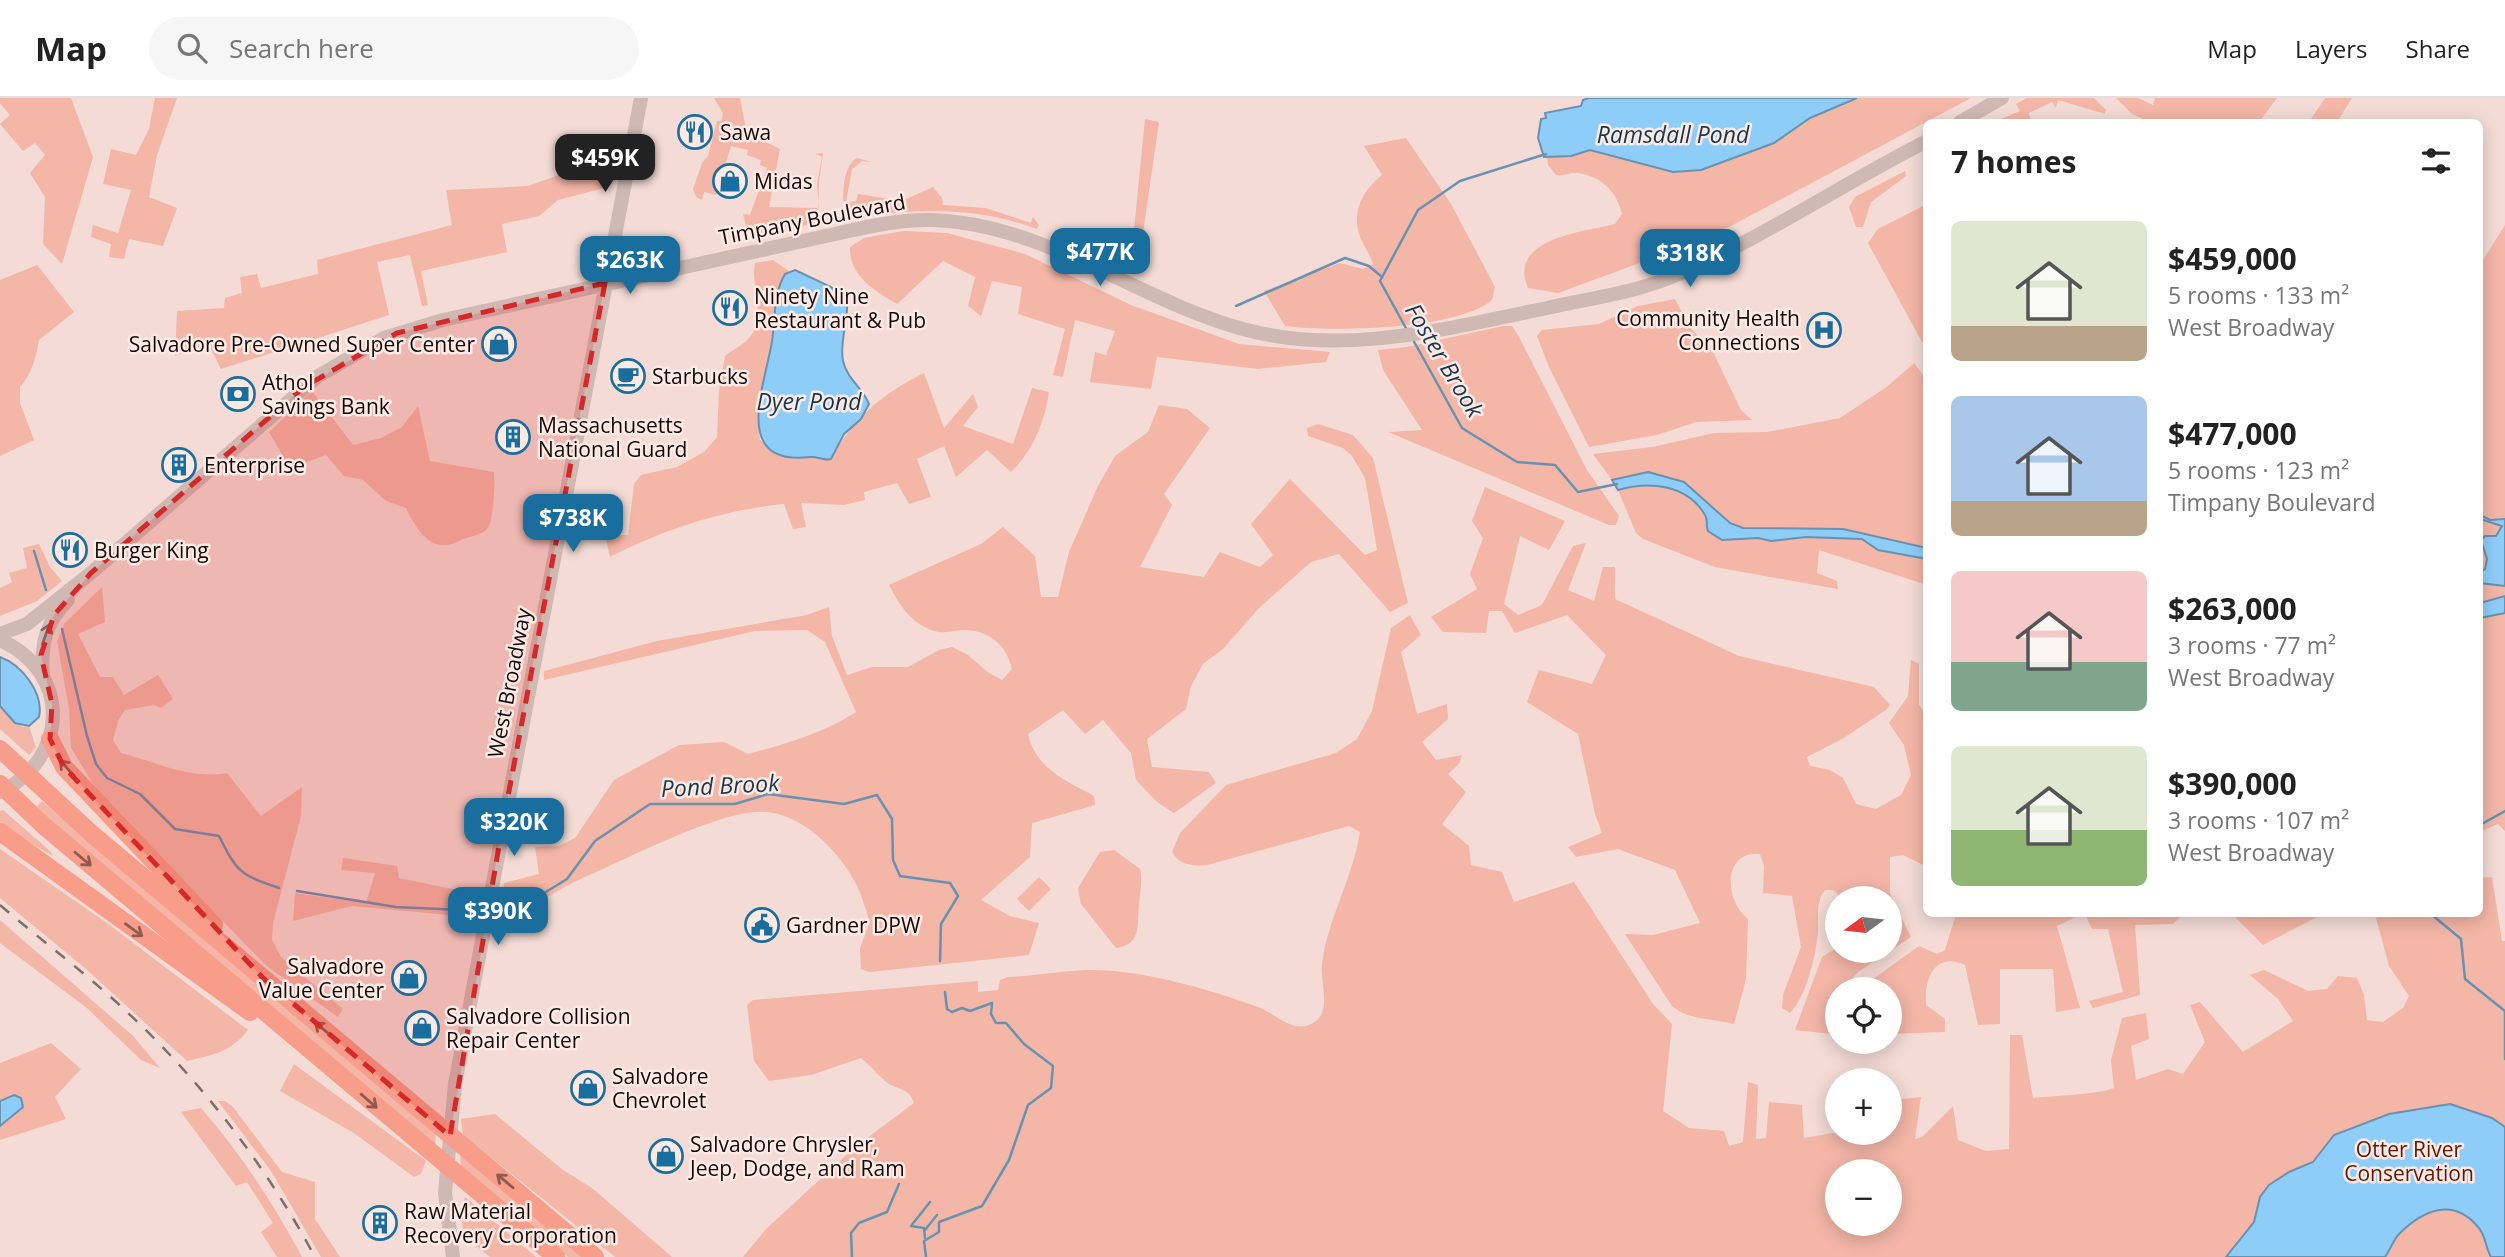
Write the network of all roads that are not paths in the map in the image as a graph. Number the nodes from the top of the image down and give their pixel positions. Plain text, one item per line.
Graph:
1 (641, 98) edge
2 (2002, 98) edge
3 (1964, 119) edge
4 (1923, 143) edge
5 (606, 283) junction
6 (91, 573) junction
7 (0, 634) edge
8 (0, 640) edge
9 (43, 675) junction
10 (50, 738) junction
11 (5, 755) edge
12 (0, 785) edge
13 (0, 792) edge
14 (0, 832) edge
15 (264, 979) junction
16 (338, 1075) junction
17 (453, 1257) edge
18 (556, 1257) edge
19 (595, 1257) edge

1 - 5 main road, West Broadway
2 - 3 main road
4 - 5 main road, Timpany Boulevard
5 - 6 main road
5 - 17 main road, West Broadway
6 - 7 main road
9 -> 6 main road
8 - 9 main road
9 - 10 main road
10 - 13 main road
15 -> 10 highway
11 - 15 highway
12 -> 16 highway
14 -> 16 highway
19 -> 15 highway
16 -> 18 highway

